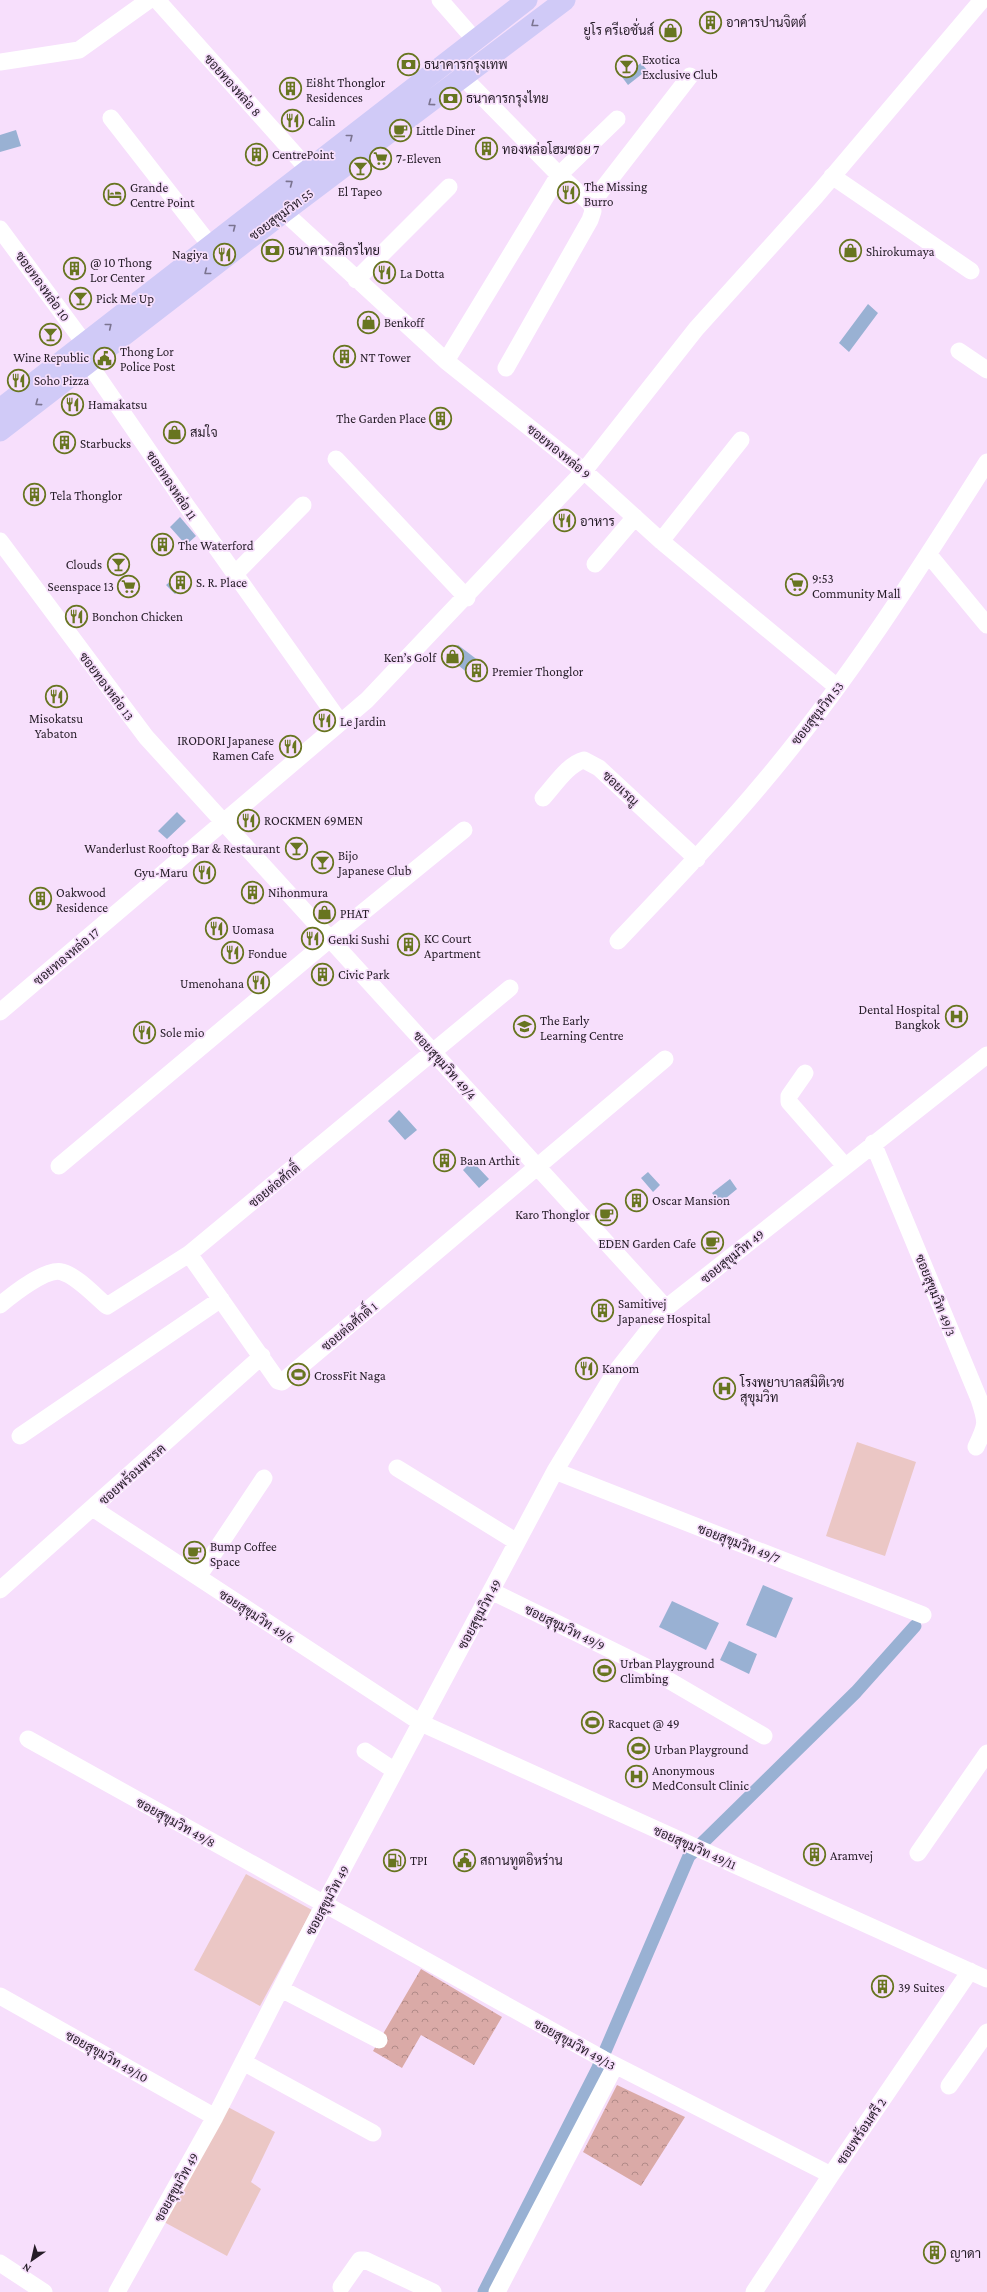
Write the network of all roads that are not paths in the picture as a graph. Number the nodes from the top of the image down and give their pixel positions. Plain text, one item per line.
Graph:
1 (150, 0) edge
2 (157, 0) edge
3 (440, 0) edge
4 (527, 0) edge
5 (565, 0) edge
6 (982, 0) edge
7 (475, 40) junction
8 (491, 57) junction
9 (449, 60) junction
10 (0, 62) edge
11 (690, 76) dead end
12 (464, 78) junction
13 (111, 118) dead end
14 (617, 118) dead end
15 (558, 175) junction
16 (832, 176) junction
17 (315, 177) junction
18 (449, 187) dead end
19 (278, 204) junction
20 (591, 204) junction
21 (0, 228) edge
22 (210, 245) junction
23 (971, 272) dead end
24 (356, 280) junction
25 (960, 351) dead end
26 (87, 354) junction
27 (446, 361) junction
28 (506, 368) dead end
29 (987, 370) edge
30 (0, 409) edge
31 (0, 431) edge
32 (741, 440) dead end
33 (336, 459) dead end
34 (987, 462) edge
35 (584, 472) junction
36 (303, 505) dead end
37 (635, 517) junction
38 (0, 541) edge
39 (662, 541) junction
40 (929, 555) junction
41 (595, 564) dead end
42 (235, 574) junction
43 (467, 598) junction
44 (987, 624) edge
45 (838, 687) junction
46 (340, 722) junction
47 (543, 798) dead end
48 (224, 822) junction
49 (464, 830) dead end
50 (697, 859) junction
51 (330, 939) junction
52 (618, 941) dead end
53 (510, 988) dead end
54 (0, 1012) edge
55 (433, 1052) junction
56 (987, 1055) edge
57 (665, 1059) dead end
58 (805, 1073) dead end
59 (873, 1143) junction
60 (59, 1166) dead end
61 (845, 1166) junction
62 (538, 1167) junction
63 (189, 1254) junction
64 (221, 1299) junction
65 (0, 1305) edge
66 (666, 1308) junction
67 (262, 1356) junction
68 (20, 1436) dead end
69 (976, 1448) dead end
70 (397, 1468) dead end
71 (555, 1471) junction
72 (264, 1478) dead end
73 (94, 1509) junction
74 (517, 1542) junction
75 (198, 1577) junction
76 (0, 1590) edge
77 (491, 1591) junction
78 (923, 1615) dead end
79 (421, 1723) junction
80 (764, 1736) dead end
81 (28, 1739) dead end
82 (364, 1751) dead end
83 (987, 1753) edge
84 (395, 1771) junction
85 (918, 1853) dead end
86 (324, 1904) junction
87 (970, 1971) junction
88 (987, 1979) edge
89 (281, 1989) junction
90 (0, 1996) edge
91 (987, 2032) edge
92 (379, 2040) dead end
93 (243, 2062) junction
94 (615, 2066) junction
95 (949, 2086) dead end
96 (215, 2117) junction
97 (373, 2133) dead end
98 (831, 2175) junction
99 (0, 2263) edge
100 (341, 2287) dead end
101 (44, 2292) edge
102 (117, 2292) edge
103 (433, 2292) edge
104 (497, 2292) edge
105 (754, 2292) edge

1 - 10 street
2 - 17 street, ซอยทองหล่อ 8
3 - 7 street
4 - 7 main road, ซอยสุขุมวิท 55
5 -> 8 main road, ซอยสุขุมวิท 55
6 - 16 street, ซอยทองหล่อ 17
7 - 8 main road
7 - 9 main road, ซอยสุขุมวิท 55
8 - 12 main road, ซอยสุขุมวิท 55
9 - 12 main road
17 -> 9 main road, ซอยสุขุมวิท 55
11 - 20 street
12 - 15 street
12 -> 17 main road, ซอยสุขุมวิท 55
13 - 22 street
14 - 15 street
15 - 20 street
15 - 27 street
16 - 23 street
16 - 35 street, ซอยทองหล่อ 17
17 - 19 main road, ซอยสุขุมวิท 55
18 - 24 street
22 -> 19 main road, ซอยสุขุมวิท 55
19 - 24 street, ซอยทองหล่อ 9
19 -> 26 main road, ซอยสุขุมวิท 55
20 - 28 street
21 - 26 street, ซอยทองหล่อ 10
26 -> 22 main road, ซอยสุขุมวิท 55
24 - 27 street, ซอยทองหล่อ 9
25 - 29 street
26 - 30 main road, ซอยสุขุมวิท 55
26 -> 31 main road, ซอยสุขุมวิท 55
26 - 42 street, ซอยทองหล่อ 11
27 - 35 street, ซอยทองหล่อ 9
32 - 39 street
33 - 43 street
34 - 40 street, ซอยสุขุมวิท 53
35 - 37 street, ซอยทองหล่อ 9
35 - 43 street, ซอยทองหล่อ 17
36 - 42 street
37 - 39 street, ซอยทองหล่อ 9
37 - 41 street
38 - 48 street, ซอยทองหล่อ 13
39 - 45 street, ซอยทองหล่อ 9
40 - 44 street
40 - 45 street, ซอยสุขุมวิท 53
42 - 46 street, ซอยทองหล่อ 11
43 - 46 street, ซอยทองหล่อ 17
45 - 50 street, ซอยสุขุมวิท 53
46 - 48 street, ซอยทองหล่อ 17
47 - 50 street, ซอยเรณู
48 - 51 street, ซอยสุขุมวิท 49/4
48 - 54 street, ซอยทองหล่อ 17
49 - 51 street
50 - 52 street, ซอยสุขุมวิท 53
51 - 55 street, ซอยสุขุมวิท 49/4
51 - 60 street
53 - 55 street, ซอยต่อศักดิ์
55 - 62 street, ซอยสุขุมวิท 49/4
55 - 63 street, ซอยต่อศักดิ์
56 - 59 street, ซอยสุขุมวิท 49
57 - 62 street
58 - 61 street
59 - 61 street, ซอยสุขุมวิท 49
59 - 69 street, ซอยสุขุมวิท 49/3
61 - 66 street, ซอยสุขุมวิท 49
62 - 66 street, ซอยสุขุมวิท 49/4
62 - 67 street, ซอยต่อศักดิ์ 1
63 - 64 street, ซอยต่อศักดิ์ 1
63 - 65 street, ซอยต่อศักดิ์
64 - 67 street, ซอยต่อศักดิ์ 1
64 - 68 street
66 - 71 street, ซอยสุขุมวิท 49
67 - 73 street, ซอยพร้อมพรรค
70 - 74 street
71 - 74 street, ซอยสุขุมวิท 49
71 - 78 street, ซอยสุขุมวิท 49/7
72 - 75 street
73 - 75 street, ซอยสุขุมวิท 49/6
73 - 76 street, ซอยพร้อมพรรค
74 - 77 street, ซอยสุขุมวิท 49
75 - 79 street, ซอยสุขุมวิท 49/6
77 - 79 street, ซอยสุขุมวิท 49
77 - 80 street, ซอยสุขุมวิท 49/9
79 - 84 street, ซอยสุขุมวิท 49
79 - 87 street, ซอยสุขุมวิท 49/11
81 - 86 street, ซอยสุขุมวิท 49/8
82 - 84 street
83 - 85 street
84 - 86 street, ซอยสุขุมวิท 49
86 - 89 street, ซอยสุขุมวิท 49
86 - 94 street, ซอยสุขุมวิท 49/13
87 - 88 street, ซอยสุขุมวิท 49/11
87 - 98 street, ซอยพร้อมศรี 2
89 - 92 street
89 - 93 street, ซอยสุขุมวิท 49
90 - 96 street, ซอยสุขุมวิท 49/10
91 - 95 street
93 - 96 street, ซอยสุขุมวิท 49
93 - 97 street
94 - 98 street, ซอยสุขุมวิท 49/13
94 - 104 street
96 - 102 street, ซอยสุขุมวิท 49
98 - 105 street, ซอยพร้อมศรี 2
99 - 101 street
100 - 103 street

